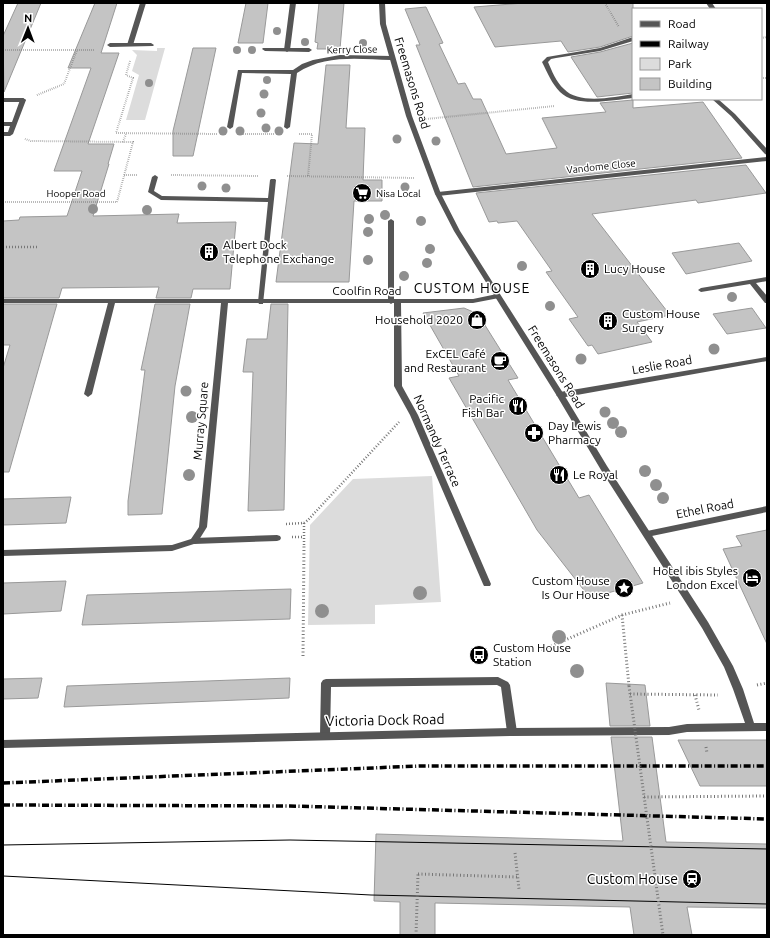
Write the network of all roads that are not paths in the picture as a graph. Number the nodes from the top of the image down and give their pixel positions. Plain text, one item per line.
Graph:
1 (143, 3) edge
2 (293, 3) edge
3 (382, 3) edge
4 (632, 39) edge
5 (110, 45) dead end
6 (130, 45) junction
7 (151, 45) dead end
8 (265, 50) dead end
9 (287, 50) junction
10 (309, 50) dead end
11 (391, 58) junction
12 (294, 72) junction
13 (632, 96) edge
14 (3, 100) edge
15 (716, 100) edge
16 (3, 124) edge
17 (14, 124) junction
18 (230, 127) dead end
19 (287, 127) dead end
20 (6, 134) edge
21 (767, 153) edge
22 (767, 159) edge
23 (155, 178) dead end
24 (273, 180) dead end
25 (438, 194) junction
26 (270, 200) junction
27 (391, 220) dead end
28 (767, 279) edge
29 (752, 282) junction
30 (701, 290) dead end
31 (497, 296) junction
32 (3, 301) edge
33 (112, 301) junction
34 (767, 301) edge
35 (225, 302) junction
36 (261, 302) junction
37 (394, 302) junction
38 (767, 359) edge
39 (88, 394) dead end
40 (560, 395) junction
41 (767, 509) edge
42 (647, 534) junction
43 (277, 538) dead end
44 (194, 540) junction
45 (3, 553) edge
46 (487, 584) dead end
47 (751, 727) junction
48 (767, 727) edge
49 (512, 732) junction
50 (325, 736) junction
51 (3, 744) edge

1 - 6 street
2 - 9 street
3 - 11 street, Freemasons Road
4 - 13 street
5 - 6 street
6 - 7 street
8 - 9 street
9 - 10 street
11 - 12 street, Kerry Close
11 - 25 street, Freemasons Road
12 - 18 street, Kerry Close
12 - 19 street
14 - 17 street
15 - 21 street
16 - 17 street
17 - 20 street
22 - 25 street, Vandome Close
23 - 26 street
24 - 26 street
25 - 31 street, Freemasons Road
26 - 36 street
27 - 37 street
28 - 29 street
29 - 30 street
29 - 34 street
31 - 37 street, Coolfin Road
31 - 40 street, Freemasons Road
32 - 33 street, Coolfin Road
33 - 35 street, Coolfin Road
33 - 39 street
35 - 36 street, Coolfin Road
35 - 44 street, Murray Square
36 - 37 street, Coolfin Road
37 - 46 street, Normandy Terrace
38 - 40 street, Leslie Road
40 - 42 street, Freemasons Road
41 - 42 street, Ethel Road
42 - 47 street, Freemasons Road
43 - 44 street
44 - 45 street
47 - 48 street, Victoria Dock Road
47 - 49 street, Victoria Dock Road
49 - 50 street, Victoria Dock Road
49 - 50 street
50 - 51 street, Victoria Dock Road

